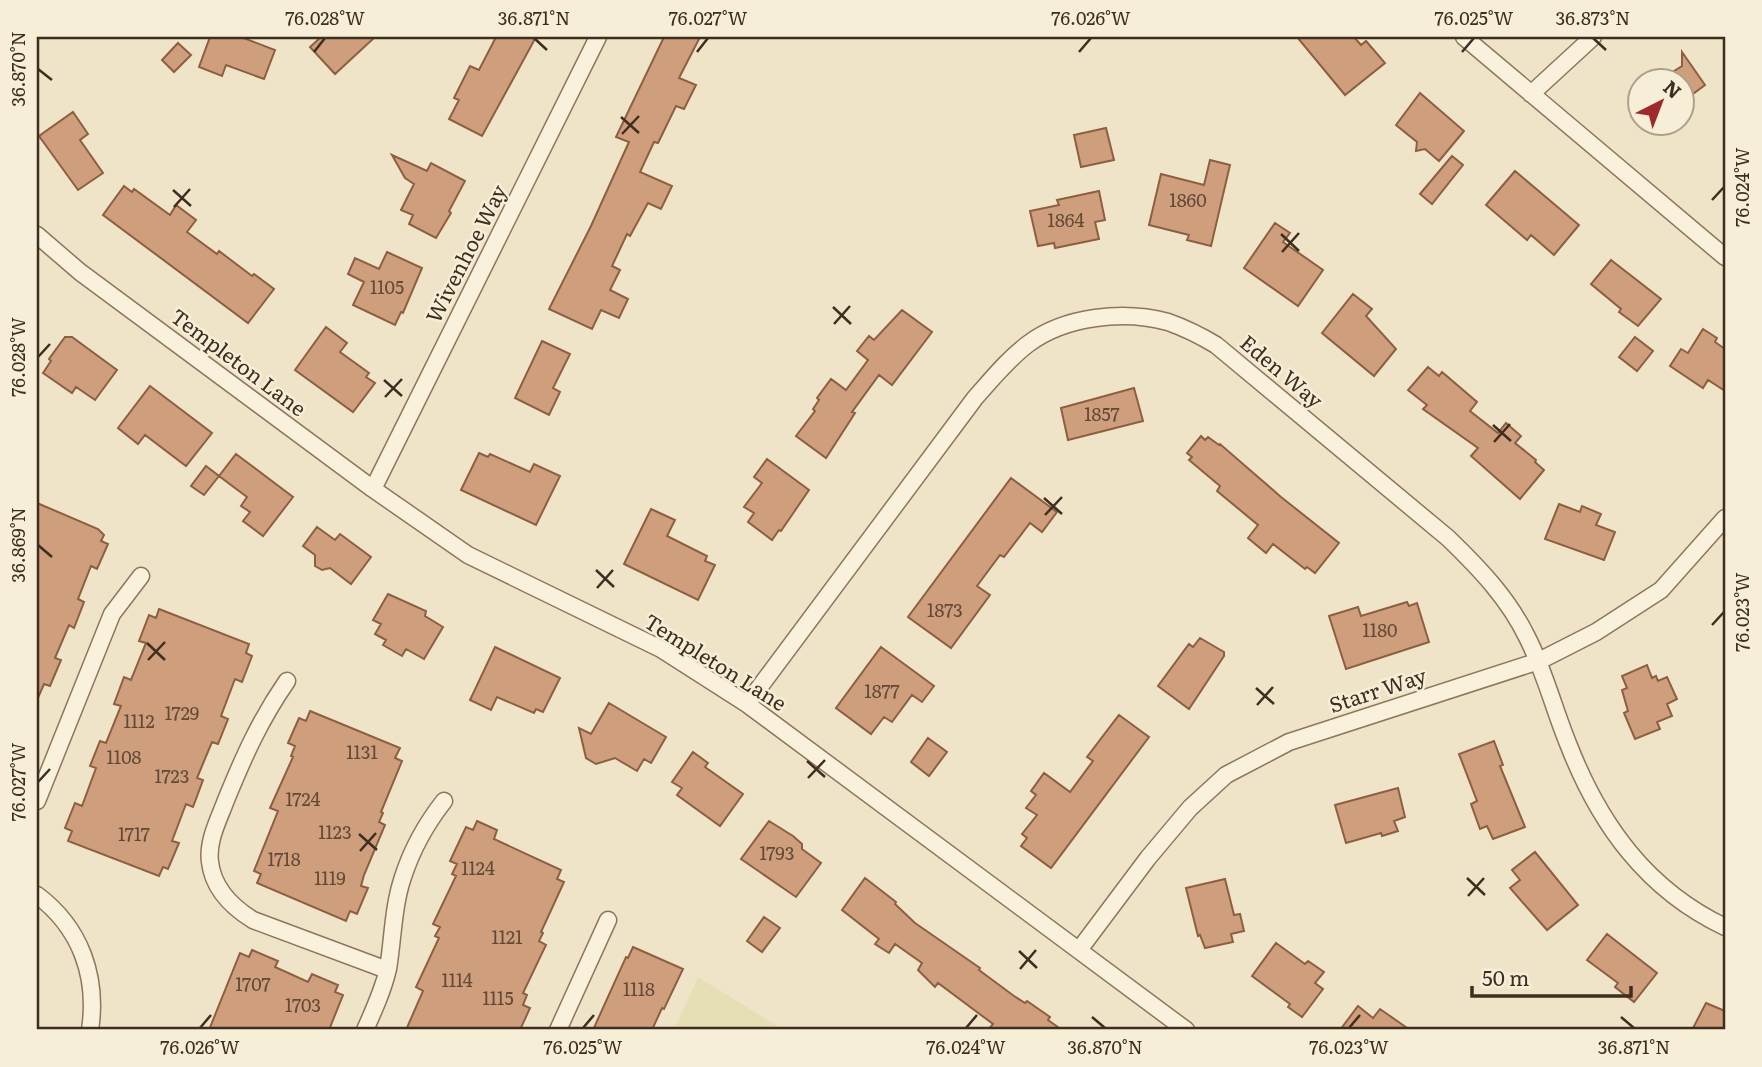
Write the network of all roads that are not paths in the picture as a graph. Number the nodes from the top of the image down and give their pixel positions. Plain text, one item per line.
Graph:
1 (598, 37) edge
2 (1464, 37) edge
3 (1593, 37) edge
4 (1531, 94) junction
5 (37, 235) edge
6 (1725, 257) edge
7 (373, 489) junction
8 (1725, 519) edge
9 (141, 576) dead end
10 (1539, 661) junction
11 (287, 681) dead end
12 (747, 704) junction
13 (444, 800) dead end
14 (37, 801) edge
15 (37, 895) edge
16 (608, 920) dead end
17 (1725, 927) edge
18 (1079, 950) junction
19 (387, 970) junction
20 (90, 1030) edge
21 (365, 1030) edge
22 (558, 1030) edge
23 (1186, 1030) edge

1 - 7 street, Wivenhoe Way
2 - 4 street
3 - 4 street
4 - 6 street
5 - 7 street, Templeton Lane
7 - 12 street, Templeton Lane
8 - 10 street, Starr Way
9 - 14 street
10 - 12 street, Eden Way
10 - 17 street, Eden Way
10 - 18 street, Starr Way
11 - 19 street
12 - 18 street, Templeton Lane
13 - 19 street
15 - 20 street
16 - 22 street
18 - 23 street, Templeton Lane
19 - 21 street

